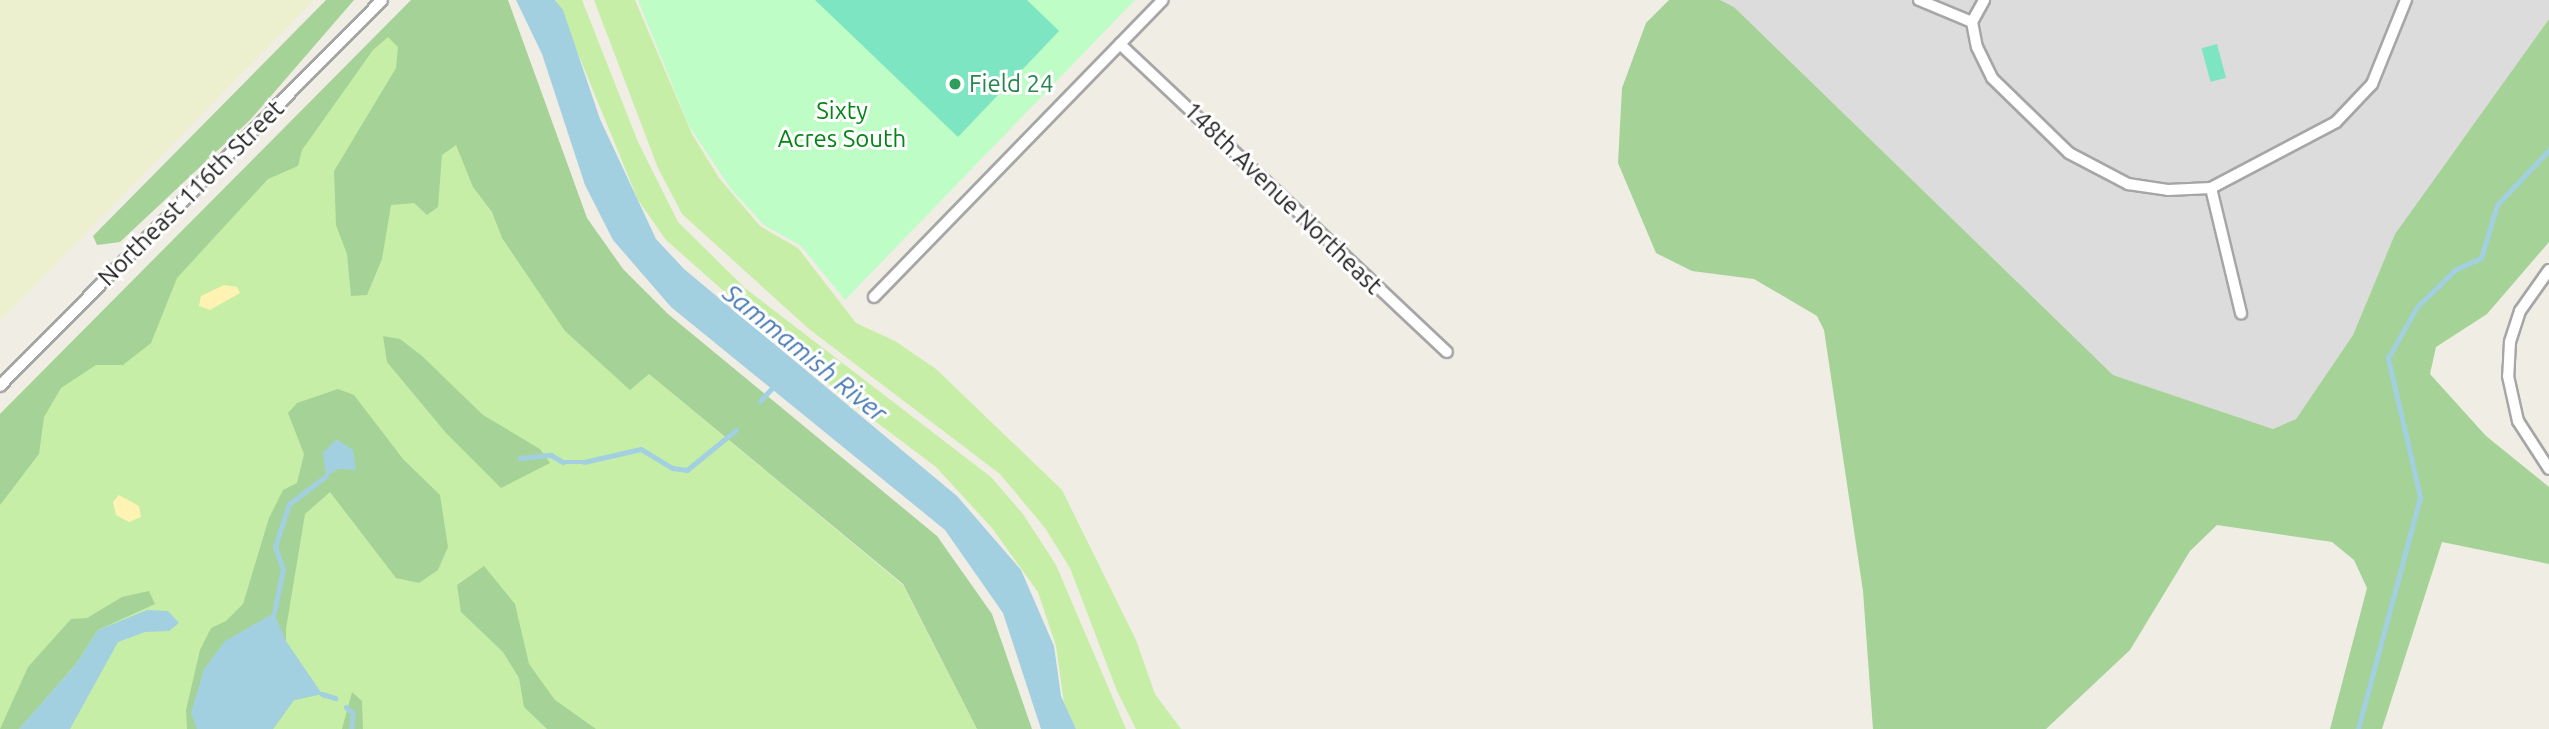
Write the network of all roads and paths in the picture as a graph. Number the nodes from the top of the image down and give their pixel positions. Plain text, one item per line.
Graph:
1 (382, 0) edge
2 (1163, 0) edge
3 (1919, 0) edge
4 (1984, 0) edge
5 (2406, 0) edge
6 (1972, 22) junction
7 (1120, 44) junction
8 (2211, 188) junction
9 (2549, 270) edge
10 (874, 297) dead end
11 (2241, 313) dead end
12 (1447, 352) dead end
13 (0, 386) edge
14 (2549, 469) edge

1 - 13 street, Northeast 116th Street
2 - 7 street
3 - 6 street
4 - 6 street
5 - 8 street
6 - 8 street
7 - 10 street
7 - 12 street, 148th Avenue Northeast
8 - 11 street
9 - 14 street

